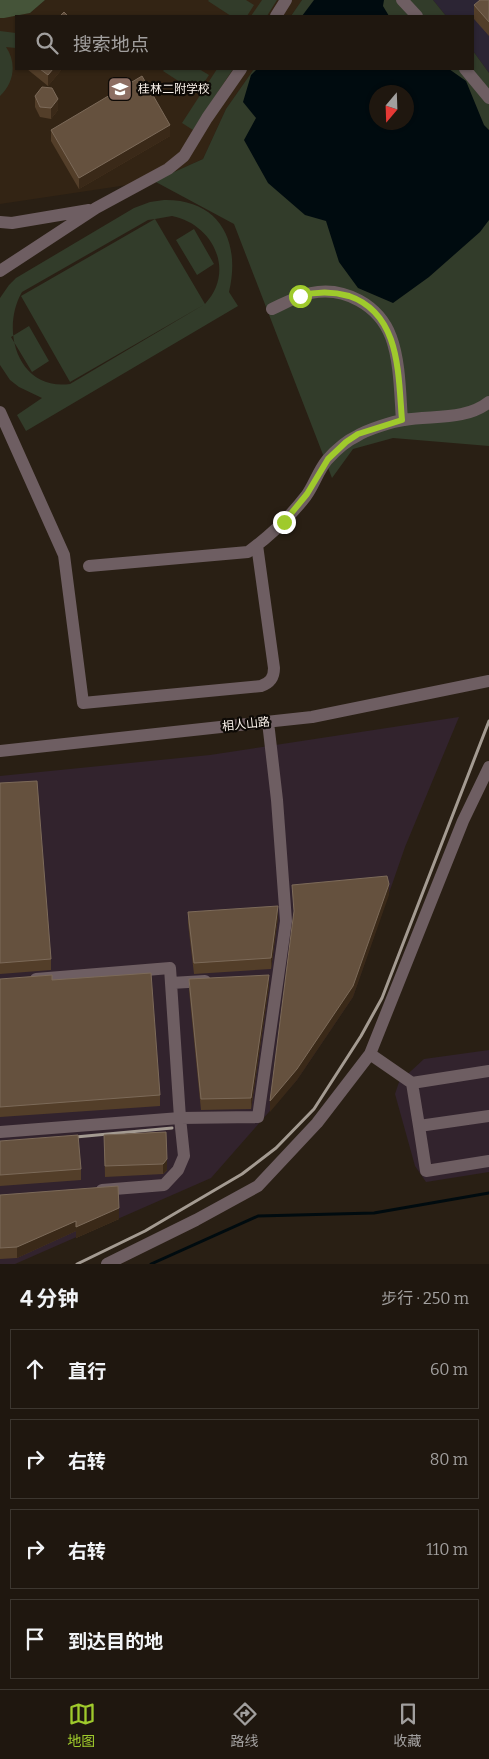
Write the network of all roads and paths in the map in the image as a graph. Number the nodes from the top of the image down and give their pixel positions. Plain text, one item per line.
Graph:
1 (286, 0) edge
2 (402, 0) edge
3 (277, 15) edge
4 (415, 15) edge
5 (239, 70) edge
6 (466, 70) edge
7 (489, 98) edge
8 (96, 208) junction
9 (0, 222) edge
10 (0, 271) edge
11 (272, 309) dead end
12 (489, 402) edge
13 (0, 412) edge
14 (402, 420) junction
15 (257, 545) junction
16 (89, 566) dead end
17 (489, 681) edge
18 (268, 722) junction
19 (0, 751) edge
20 (489, 766) edge
21 (28, 980) edge
22 (219, 980) edge
23 (170, 983) junction
24 (370, 1054) junction
25 (489, 1070) edge
26 (412, 1083) junction
27 (489, 1116) edge
28 (180, 1118) junction
29 (419, 1126) junction
30 (0, 1132) edge
31 (489, 1162) edge
32 (87, 1191) edge
33 (107, 1264) edge

1 - 3 street
2 - 4 street
5 - 8 street
6 - 7 street
8 - 9 street
8 - 10 street
11 - 14 street
12 - 14 street
13 - 15 street
14 - 15 street
15 - 16 street
17 - 18 street, 相人山路
18 - 19 street, 相人山路
18 - 28 street
20 - 24 street
21 - 23 street
22 - 23 street
23 - 28 street
24 - 26 street
24 - 33 street
25 - 26 street
26 - 29 street
27 - 29 street
28 - 30 street
28 - 32 street
29 - 31 street

